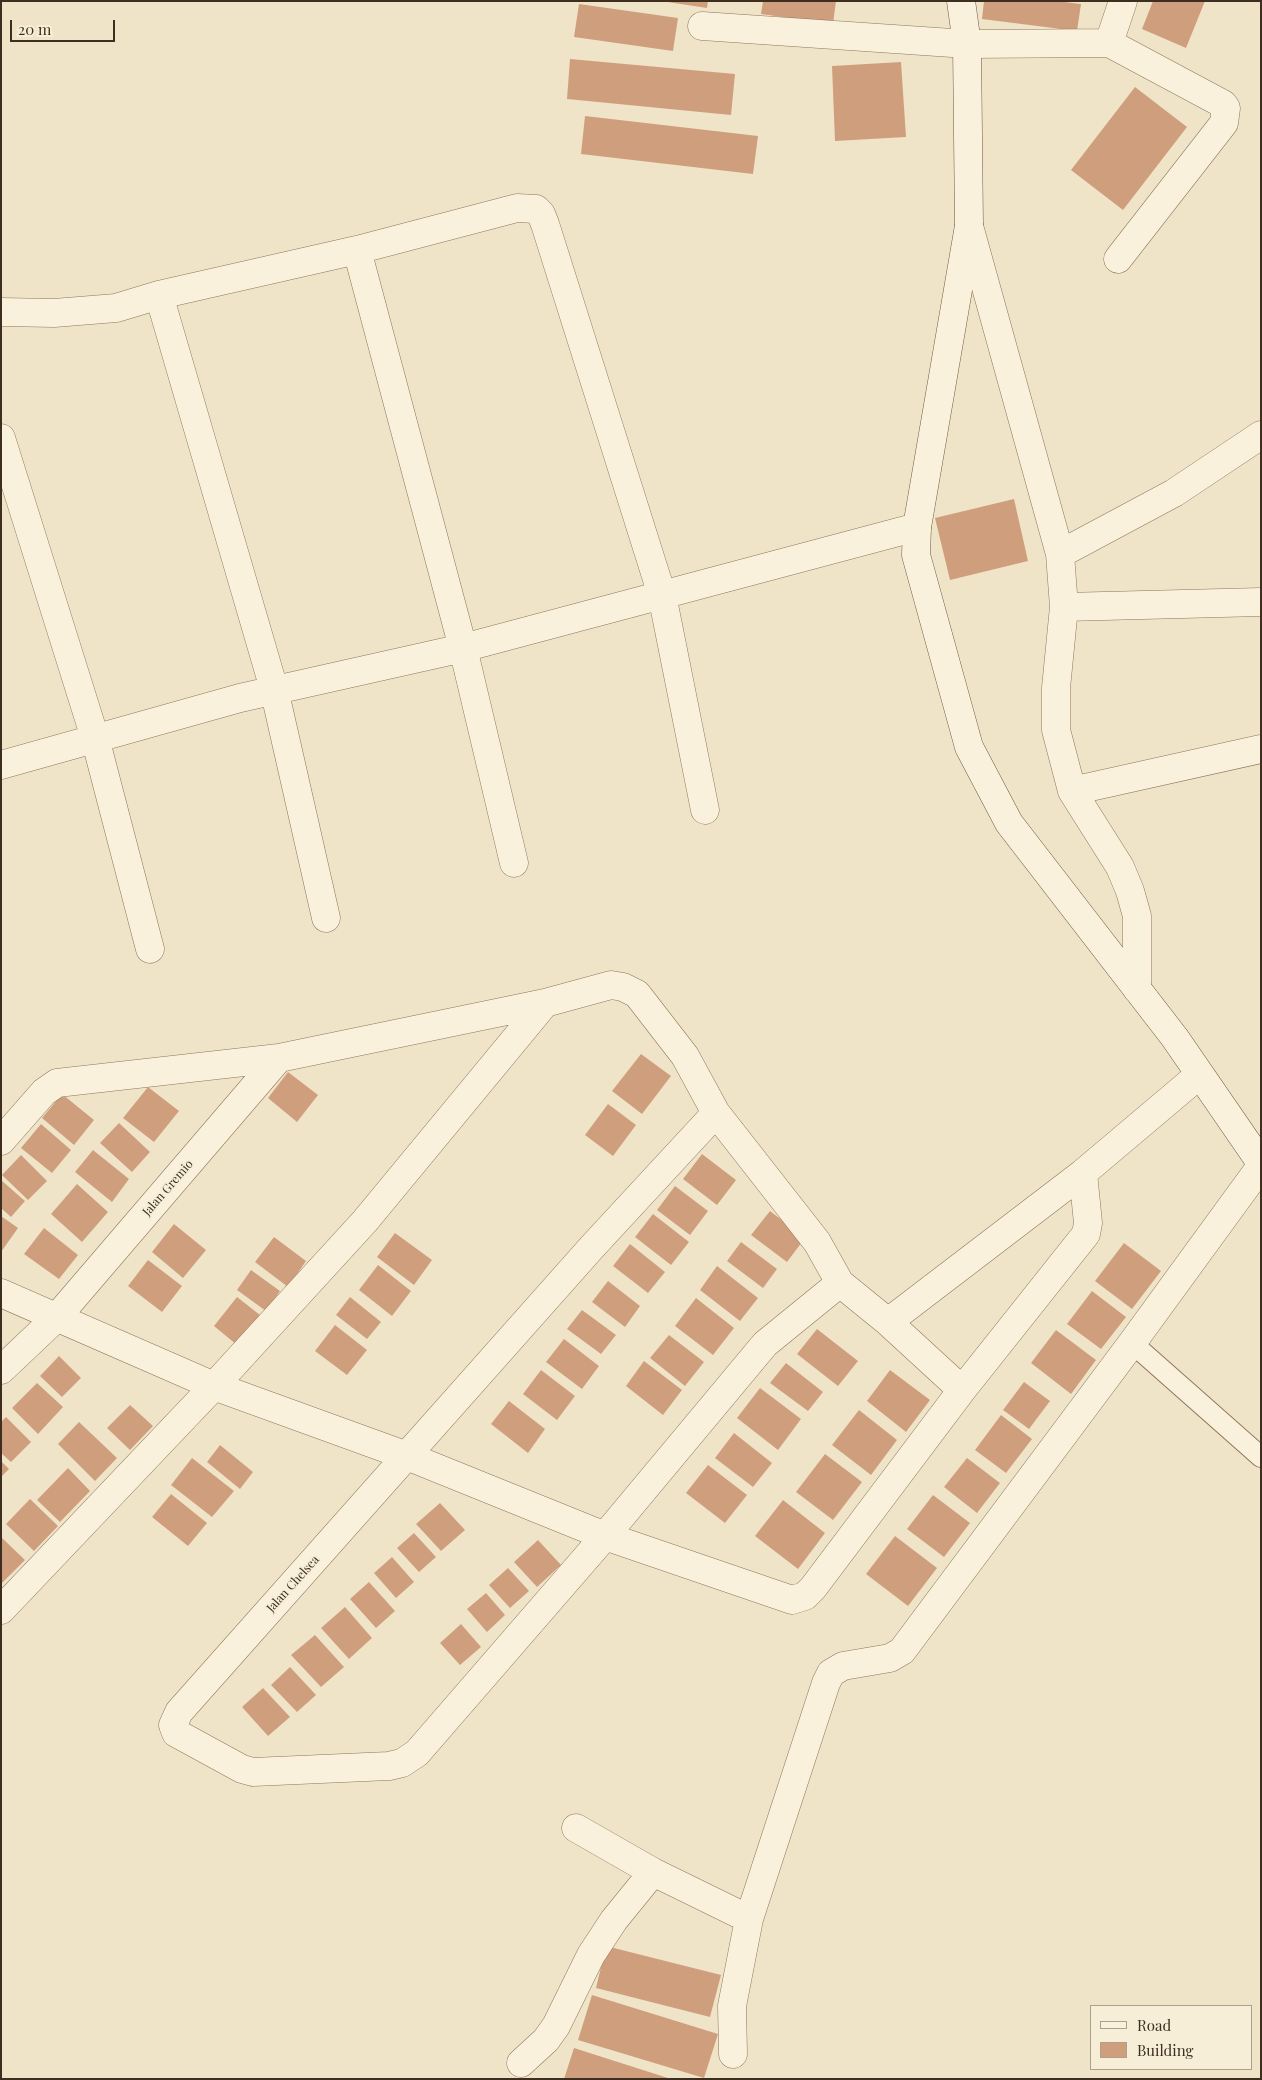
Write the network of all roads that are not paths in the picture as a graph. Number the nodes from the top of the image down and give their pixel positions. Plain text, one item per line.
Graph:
1 (961, 1) edge
2 (1123, 1) edge
3 (702, 26) dead end
4 (1109, 43) junction
5 (967, 44) junction
6 (969, 226) junction
7 (357, 250) junction
8 (1118, 258) dead end
9 (159, 295) junction
10 (1, 312) edge
11 (1261, 435) edge
12 (1, 438) edge
13 (917, 527) junction
14 (1060, 554) junction
15 (662, 595) junction
16 (1261, 602) edge
17 (1064, 608) junction
18 (463, 648) junction
19 (274, 689) junction
20 (96, 738) junction
21 (1261, 749) edge
22 (1, 764) edge
23 (1072, 791) junction
24 (705, 810) dead end
25 (514, 863) dead end
26 (326, 918) dead end
27 (150, 949) dead end
28 (1137, 989) junction
29 (545, 1003) junction
30 (279, 1058) junction
31 (1199, 1075) junction
32 (716, 1113) junction
33 (1, 1141) edge
34 (1261, 1164) edge
35 (1083, 1173) junction
36 (840, 1283) junction
37 (1, 1293) edge
38 (56, 1317) junction
39 (888, 1322) junction
40 (1132, 1343) junction
41 (1, 1370) edge
42 (214, 1386) junction
43 (962, 1390) junction
44 (407, 1456) junction
45 (1261, 1457) edge
46 (605, 1536) junction
47 (1, 1610) edge
48 (576, 1828) dead end
49 (653, 1872) junction
50 (749, 1919) junction
51 (733, 2054) dead end
52 (521, 2063) dead end

1 - 5 street
2 - 4 street
3 - 5 street
4 - 5 street
4 - 8 street
5 - 6 street
6 - 13 street
6 - 14 street
7 - 9 street
7 - 15 street
7 - 18 street
9 - 10 street
9 - 19 street
11 - 14 street
12 - 20 street
13 - 15 street
13 - 28 street
14 - 17 street
15 - 18 street
15 - 24 street
16 - 17 street
17 - 23 street
18 - 19 street
18 - 25 street
19 - 20 street
19 - 26 street
20 - 22 street
20 - 27 street
21 - 23 street
23 - 28 street
28 - 31 street
29 - 30 street
29 - 32 street
29 - 42 street
30 - 33 street
30 - 38 street, Jalan Gremio
31 - 34 street
31 - 35 street
32 - 36 street
32 - 44 street, Jalan Chelsea
34 - 40 street
35 - 39 street
35 - 43 street
36 - 39 street
36 - 46 street
37 - 38 street
38 - 41 street, Jalan Gremio
38 - 42 street
39 - 43 street
40 - 45 lane
40 - 50 street
42 - 44 street
42 - 47 street
43 - 46 street
44 - 46 street
44 - 46 street, Jalan Chelsea
48 - 49 street
49 - 50 street
49 - 52 street
50 - 51 street

